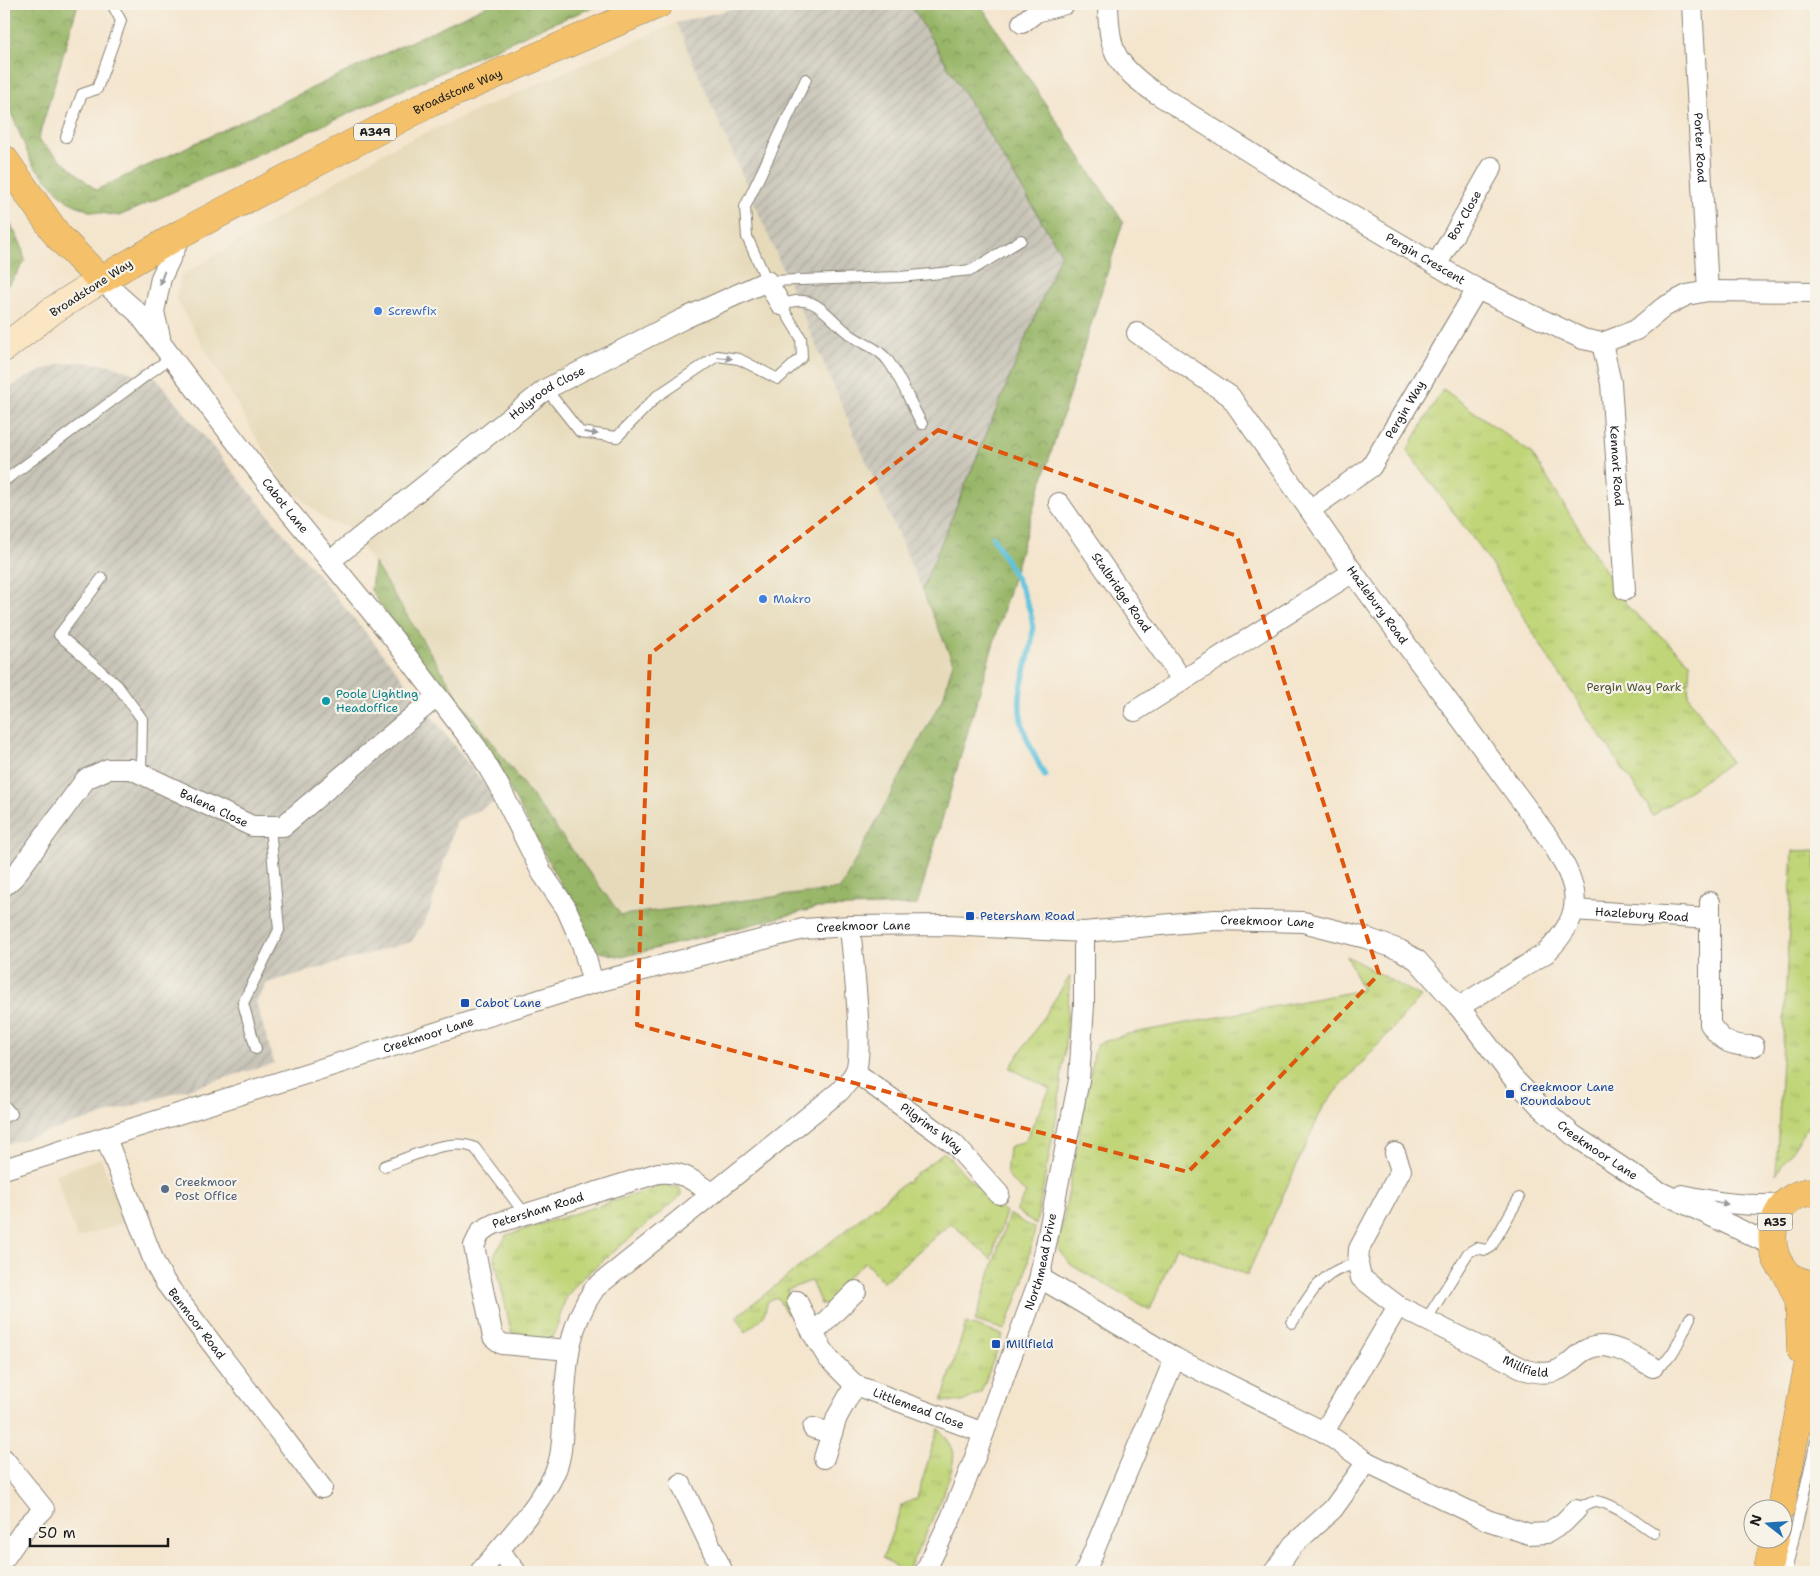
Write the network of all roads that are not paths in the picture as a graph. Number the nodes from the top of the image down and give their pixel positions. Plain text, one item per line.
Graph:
1 (112, 4) edge
2 (659, 4) edge
3 (1065, 4) edge
4 (1108, 4) edge
5 (1692, 4) edge
6 (1022, 23) dead end
7 (806, 79) dead end
8 (66, 137) dead end
9 (4, 159) edge
10 (1492, 167) dead end
11 (182, 233) junction
12 (1021, 240) dead end
13 (1437, 264) junction
14 (101, 280) junction
15 (767, 281) junction
16 (1477, 289) junction
17 (1708, 291) junction
18 (1816, 292) edge
19 (780, 305) junction
20 (1137, 333) dead end
21 (1602, 343) junction
22 (4, 348) edge
23 (166, 351) junction
24 (546, 389) junction
25 (922, 424) dead end
26 (4, 481) edge
27 (1059, 503) dead end
28 (1311, 509) junction
29 (330, 561) junction
30 (1353, 572) junction
31 (102, 578) dead end
32 (1625, 590) dead end
33 (1183, 682) junction
34 (436, 697) junction
35 (1135, 711) dead end
36 (141, 774) junction
37 (270, 826) junction
38 (4, 886) edge
39 (1574, 910) junction
40 (850, 926) junction
41 (1084, 932) junction
42 (593, 984) junction
43 (1459, 1007) junction
44 (1754, 1046) dead end
45 (256, 1049) dead end
46 (855, 1072) junction
47 (4, 1105) edge
48 (4, 1118) edge
49 (106, 1138) junction
50 (1405, 1165) dead end
51 (384, 1166) dead end
52 (4, 1169) edge
53 (1814, 1186) edge
54 (1656, 1190) junction
55 (712, 1194) junction
56 (999, 1194) dead end
57 (1518, 1198) dead end
58 (1785, 1204) junction
59 (524, 1214) junction
60 (1772, 1245) junction
61 (1358, 1264) junction
62 (1786, 1272) junction
63 (1038, 1280) junction
64 (1816, 1284) edge
65 (856, 1291) dead end
66 (798, 1301) dead end
67 (1398, 1306) junction
68 (1690, 1318) dead end
69 (1426, 1320) junction
70 (1292, 1323) dead end
71 (1816, 1324) edge
72 (813, 1334) junction
73 (568, 1350) junction
74 (1175, 1358) junction
75 (1653, 1367) joint
76 (854, 1385) junction
77 (1802, 1394) junction
78 (813, 1428) dead end
79 (1324, 1432) junction
80 (832, 1433) junction
81 (984, 1433) junction
82 (1816, 1441) edge
83 (824, 1458) dead end
84 (4, 1459) edge
85 (1367, 1462) junction
86 (681, 1484) dead end
87 (322, 1488) dead end
88 (1783, 1498) edge
89 (1576, 1510) joint
90 (1654, 1533) dead end
91 (1773, 1548) edge
92 (499, 1550) junction
93 (4, 1558) edge
94 (480, 1572) edge
95 (516, 1572) edge
96 (723, 1572) edge
97 (925, 1572) edge
98 (1085, 1572) edge
99 (1274, 1572) edge
100 (1767, 1572) edge
101 (1786, 1572) edge

1 - 8 lane
2 - 11 main road, Broadstone Way / A349
3 - 6 street
4 - 13 street, Pergin Crescent
5 - 17 street, Porter Road
7 - 15 lane
9 - 14 main road, Cabot Lane
10 - 13 street, Box Close
11 - 14 main road, Broadstone Way / A349
11 -> 23 street
12 - 15 lane
13 - 16 street, Pergin Crescent
14 - 22 street, Broadstone Way
14 - 23 street, Cabot Lane
15 - 19 street
15 - 24 street, Holyrood Close
16 - 21 street, Pergin Crescent
16 - 28 street, Pergin Way
17 - 18 street
17 - 21 street
24 -> 19 lane
19 - 25 lane
20 - 28 street, Hazlebury Road
21 - 32 street, Kennart Road
23 - 26 lane
23 - 29 street, Cabot Lane
24 - 29 street, Holyrood Close
27 - 33 street, Stalbridge Road
28 - 30 street, Hazlebury Road
29 - 34 street, Cabot Lane
30 - 33 street
30 - 39 street, Hazlebury Road
31 - 36 lane
33 - 35 street
34 - 37 street, Balena Close
34 - 42 street, Cabot Lane
36 - 37 street, Balena Close
36 - 38 street, Balena Close
37 - 45 lane
39 - 43 street, Hazlebury Road
39 - 44 street, Hazlebury Road
40 - 41 street, Creekmoor Lane
40 - 42 street, Creekmoor Lane
40 - 46 street
41 - 43 street, Creekmoor Lane
41 - 63 street, Northmead Drive
42 - 49 street, Creekmoor Lane
43 - 54 street, Creekmoor Lane
46 - 55 street
46 - 56 street, Pilgrims Way
47 - 48 lane
49 - 52 street, Creekmoor Lane
49 - 87 street, Benmoor Road
50 - 61 street
51 - 59 lane
53 - 58 main road, A35
54 -> 58 street, Creekmoor Lane
54 - 60 street, Creekmoor Lane
55 - 59 street, Petersham Road
55 - 73 street
57 - 69 lane
58 - 60 main road, A35
59 - 73 street, Petersham Road
60 - 62 main road, A35
61 - 67 street, Millfield
61 - 70 lane
62 - 64 main road
62 - 77 main road, A35
63 - 74 street
63 - 81 street, Northmead Drive
65 - 72 street
66 - 72 street, Littlemead Close
67 - 69 street, Millfield
67 - 79 street
68 - 75 lane
69 - 75 street, Millfield
71 - 77 main road, A35
72 - 76 street, Littlemead Close
73 - 92 street
74 - 79 street
74 - 98 street
76 - 80 street
76 - 81 street, Littlemead Close
77 - 88 main road, A35
78 - 80 street
79 - 85 street
80 - 83 street
81 - 97 street, Northmead Drive
82 - 101 lane
84 - 93 street
85 - 89 street
85 - 99 street
86 - 96 street
89 - 90 lane
91 - 100 main road
92 - 94 street
92 - 95 street

